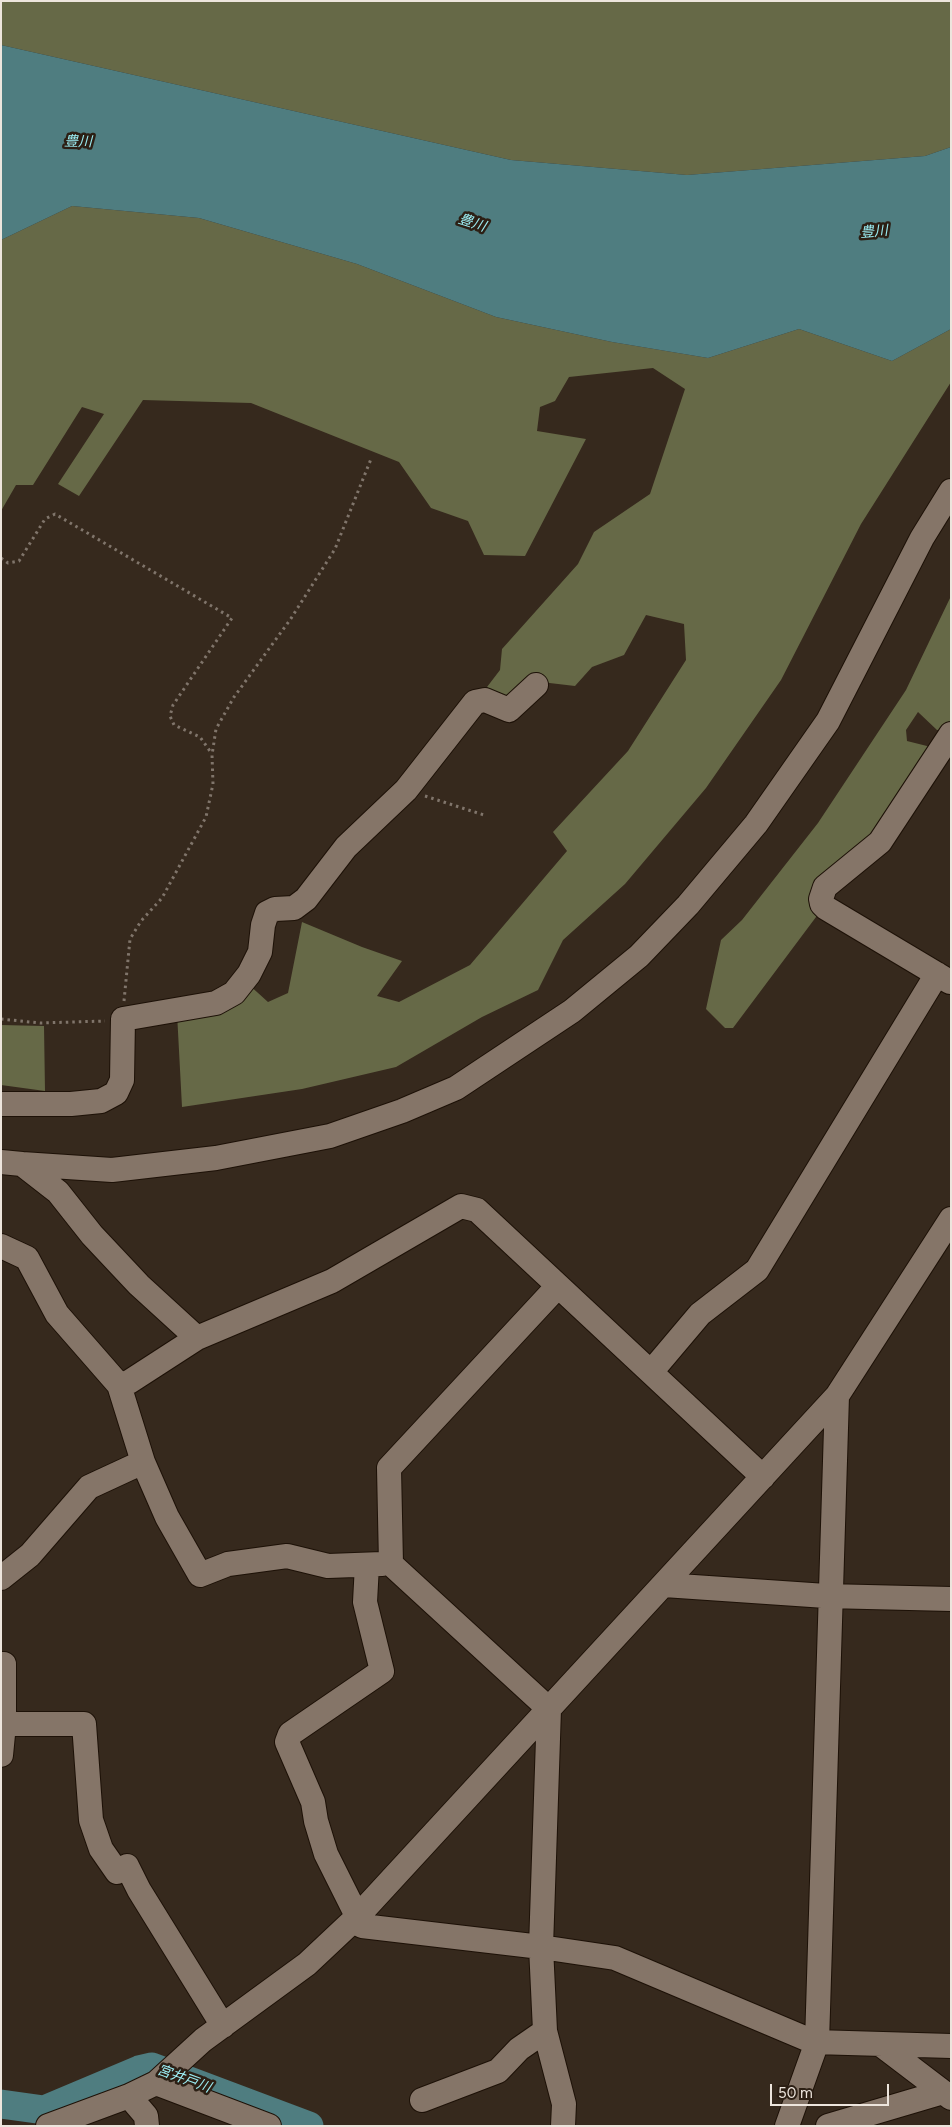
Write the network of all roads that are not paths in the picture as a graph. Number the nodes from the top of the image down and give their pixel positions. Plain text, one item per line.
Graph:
1 (951, 491) edge
2 (536, 686) dead end
3 (951, 734) edge
4 (944, 978) edge
5 (1, 1104) edge
6 (11, 1163) edge
7 (951, 1219) edge
8 (1, 1246) edge
9 (558, 1286) junction
10 (197, 1338) junction
11 (651, 1372) junction
12 (119, 1384) junction
13 (837, 1396) junction
14 (143, 1462) junction
15 (762, 1477) junction
16 (367, 1564) junction
17 (391, 1564) junction
18 (1, 1578) edge
19 (664, 1585) junction
20 (832, 1596) junction
21 (951, 1599) edge
22 (1, 1664) edge
23 (549, 1709) junction
24 (3, 1724) edge
25 (1, 1755) edge
26 (357, 1917) junction
27 (542, 1947) junction
28 (223, 2026) junction
29 (545, 2031) junction
30 (817, 2042) junction
31 (880, 2044) junction
32 (951, 2046) edge
33 (164, 2077) junction
34 (947, 2095) edge
35 (129, 2096) junction
36 (422, 2100) dead end
37 (48, 2126) edge
38 (147, 2126) edge
39 (269, 2126) edge
40 (563, 2126) edge
41 (787, 2126) edge
42 (828, 2126) edge

1 - 6 street
2 - 5 street
3 - 4 street
4 - 11 street
6 - 10 street
7 - 13 street
8 - 12 street
9 - 10 street
9 - 11 street
9 - 17 street
10 - 12 street
11 - 15 street
12 - 14 street
13 - 15 street
13 - 20 street
14 - 16 street
14 - 18 street
15 - 19 street
16 - 17 street
16 - 26 street
17 - 23 street
19 - 20 street
19 - 23 street
20 - 21 street
20 - 30 street
22 - 24 street
23 - 26 street
23 - 27 street
24 - 25 street
24 - 28 street
26 - 27 street
26 - 28 street
27 - 29 street
27 - 30 street
28 - 33 street
29 - 36 street
29 - 40 street
30 - 31 street
30 - 41 street
31 - 32 street
31 - 34 street
33 - 35 street
33 - 39 street
34 - 42 street
35 - 37 street
35 - 38 street

